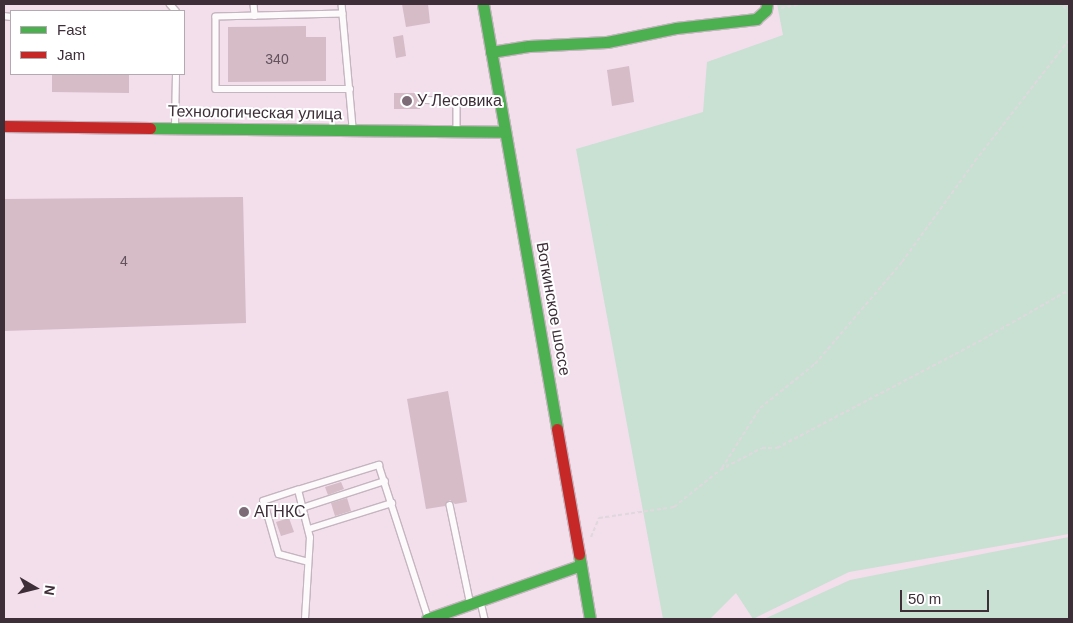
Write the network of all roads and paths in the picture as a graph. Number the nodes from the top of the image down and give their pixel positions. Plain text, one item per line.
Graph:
1 (254, 4) edge
2 (342, 4) edge
3 (483, 4) edge
4 (801, 4) edge
5 (1058, 4) edge
6 (1069, 5) edge
7 (1063, 6) junction
8 (767, 7) edge
9 (1069, 12) edge
10 (343, 14) junction
11 (255, 16) junction
12 (1069, 40) edge
13 (491, 52) junction
14 (176, 75) edge
15 (350, 89) junction
16 (427, 100) dead end
17 (4, 126) edge
18 (175, 128) junction
19 (353, 130) junction
20 (457, 131) junction
21 (505, 132) junction
22 (1069, 290) edge
23 (720, 470) junction
24 (384, 481) junction
25 (298, 490) junction
26 (392, 503) junction
27 (450, 505) dead end
28 (302, 508) junction
29 (309, 529) junction
30 (590, 542) dead end
31 (308, 562) junction
32 (581, 565) junction
33 (476, 602) junction
34 (305, 619) edge
35 (428, 619) edge
36 (485, 619) edge
37 (590, 619) edge

1 - 11 lane
2 - 10 lane
3 - 13 street, Воткинское шоссе
4 - 8 path
5 - 7 path
6 - 7 path
7 - 9 path
8 - 13 street
10 - 11 lane
10 - 15 lane
11 - 15 lane
12 - 23 path
13 - 21 street, Воткинское шоссе
14 - 18 lane
15 - 19 lane
16 - 20 lane
17 - 18 street, Технологическая улица
18 - 19 street, Технологическая улица
19 - 20 street, Технологическая улица
20 - 21 street, Технологическая улица
21 - 32 street, Воткинское шоссе
22 - 23 path
23 - 30 path
24 - 25 lane
24 - 26 lane
24 - 28 lane
25 - 28 lane
25 - 31 lane
26 - 29 lane
26 - 35 lane
27 - 33 lane
28 - 29 lane
29 - 31 lane
31 - 34 lane
32 - 33 street
32 - 37 street, Воткинское шоссе
33 - 35 street
33 - 36 lane

